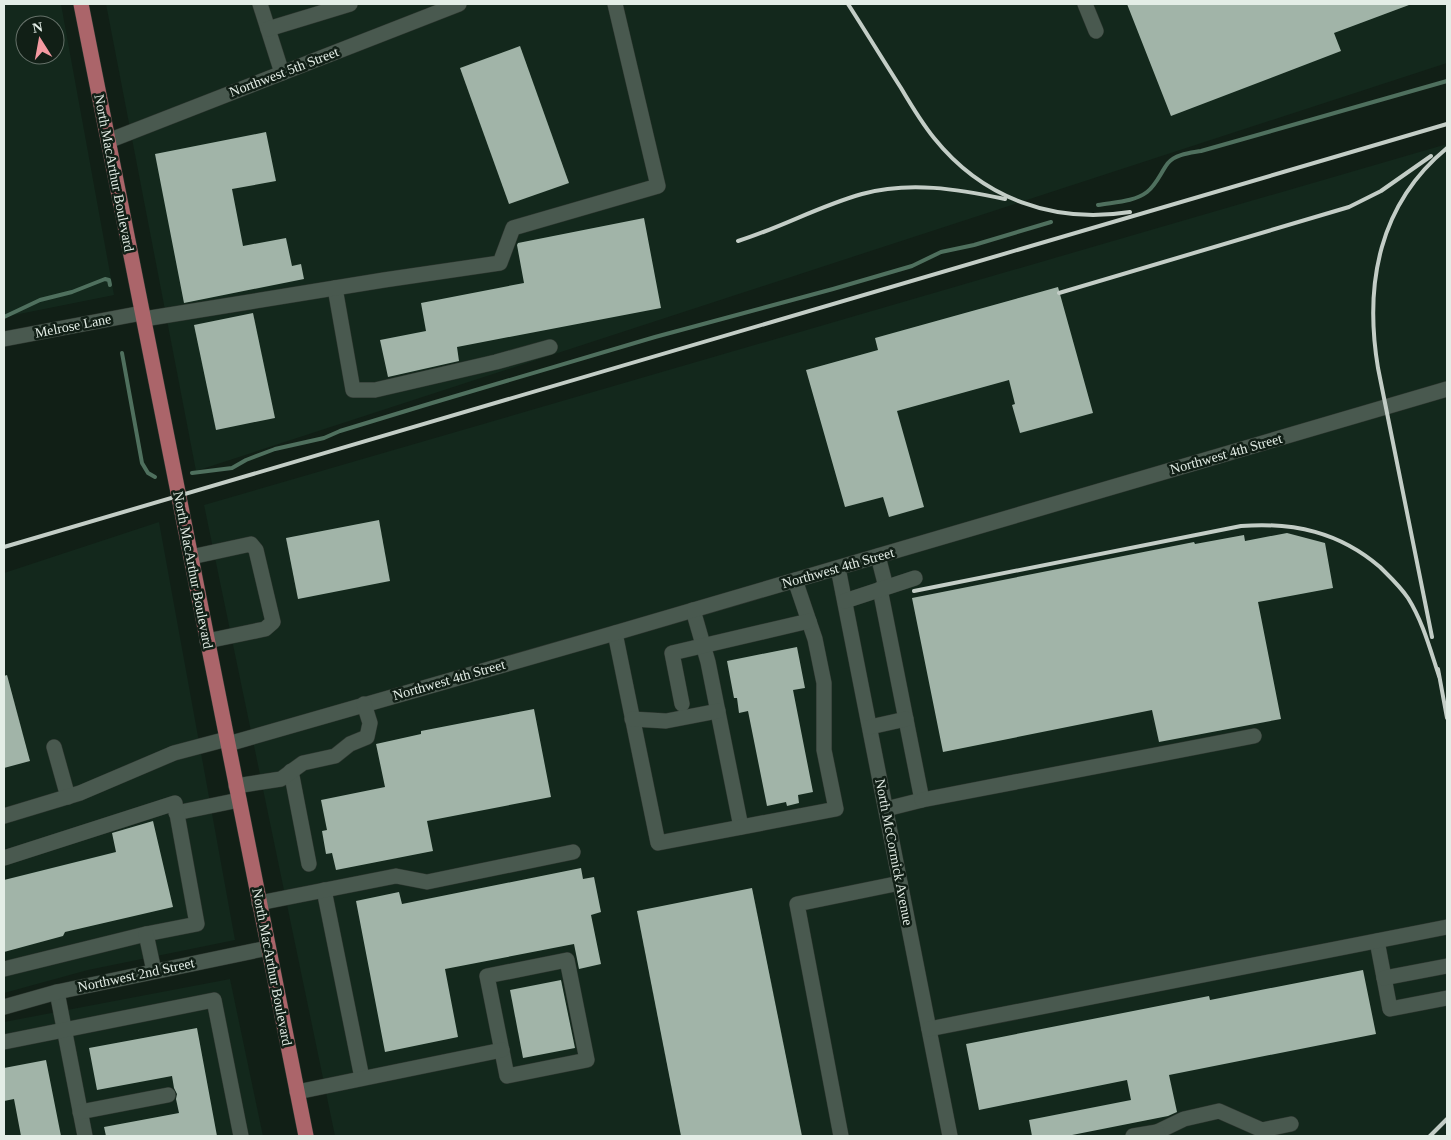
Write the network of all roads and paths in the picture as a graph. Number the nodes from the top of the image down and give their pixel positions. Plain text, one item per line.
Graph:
1 (81, 4) edge
2 (260, 4) edge
3 (350, 4) edge
4 (459, 4) edge
5 (615, 4) edge
6 (1085, 4) edge
7 (268, 29) junction
8 (1096, 31) dead end
9 (282, 73) junction
10 (108, 141) junction
11 (335, 288) junction
12 (143, 316) junction
13 (4, 339) edge
14 (550, 347) dead end
15 (1447, 389) edge
16 (878, 556) junction
17 (191, 557) junction
18 (838, 568) junction
19 (915, 578) dead end
20 (795, 580) junction
21 (883, 588) junction
22 (845, 601) junction
23 (693, 610) junction
24 (809, 622) junction
25 (614, 633) junction
26 (207, 641) junction
27 (703, 645) junction
28 (364, 704) junction
29 (682, 704) dead end
30 (718, 711) junction
31 (632, 719) junction
32 (906, 719) junction
33 (870, 726) junction
34 (1254, 736) dead end
35 (227, 742) junction
36 (54, 747) dead end
37 (291, 771) junction
38 (238, 793) junction
39 (68, 797) junction
40 (922, 800) junction
41 (886, 809) junction
42 (176, 814) junction
43 (4, 816) edge
44 (741, 827) junction
45 (573, 852) dead end
46 (4, 858) edge
47 (309, 864) dead end
48 (900, 883) junction
49 (324, 890) junction
50 (260, 902) junction
51 (1447, 927) edge
52 (146, 934) junction
53 (1377, 941) junction
54 (268, 948) junction
55 (1447, 966) edge
56 (4, 969) edge
57 (154, 971) junction
58 (1384, 978) junction
59 (57, 992) junction
60 (1447, 998) edge
61 (4, 1007) edge
62 (929, 1028) junction
63 (64, 1030) junction
64 (4, 1042) edge
65 (502, 1050) junction
66 (362, 1078) junction
67 (297, 1092) junction
68 (168, 1095) dead end
69 (80, 1112) junction
70 (1291, 1124) dead end
71 (1259, 1133) edge
72 (1158, 1134) edge
73 (85, 1136) edge
74 (241, 1136) edge
75 (306, 1136) edge
76 (841, 1136) edge
77 (950, 1136) edge
78 (1134, 1136) edge

1 - 10 main road, North MacArthur Boulevard
2 - 7 street
3 - 7 street
4 - 9 street, Northwest 5th Street
5 - 11 street, Melrose Lane
6 - 8 street
7 - 9 street
9 - 10 street, Northwest 5th Street
10 - 12 main road, North MacArthur Boulevard
11 - 12 street, Melrose Lane
11 - 14 street
12 - 13 street, Melrose Lane
12 - 17 main road, North MacArthur Boulevard
15 - 16 street, Northwest 4th Street
16 - 18 street, Northwest 4th Street
16 - 21 street
17 - 26 main road, North MacArthur Boulevard
17 - 26 street
18 - 20 street, Northwest 4th Street
18 - 22 street, North McCormick Avenue
19 - 21 street
20 - 23 street, Northwest 4th Street
20 - 24 street
21 - 22 street
21 - 32 street
22 - 33 street, North McCormick Avenue
23 - 25 street, Northwest 4th Street
23 - 27 street
24 - 27 street
24 - 44 street
25 - 28 street, Northwest 4th Street
25 - 31 street
26 - 35 main road, North MacArthur Boulevard
27 - 29 street
27 - 30 street
28 - 35 street, Northwest 4th Street
28 - 37 street
30 - 31 street
30 - 44 street
31 - 44 street
32 - 33 street
32 - 40 street
33 - 41 street, North McCormick Avenue
34 - 40 street
35 - 38 main road, North MacArthur Boulevard
35 - 39 street, Northwest 4th Street
36 - 39 street
37 - 38 street
37 - 47 street
38 - 42 street
38 - 50 main road, North MacArthur Boulevard
39 - 43 street, Northwest 4th Street
40 - 41 street
41 - 48 street, North McCormick Avenue
42 - 46 street
42 - 52 street
45 - 49 street
48 - 62 street, North McCormick Avenue
48 - 76 street
49 - 50 street
49 - 66 street
50 - 54 main road, North MacArthur Boulevard
51 - 53 street
52 - 56 street
52 - 57 street
53 - 58 street
53 - 62 street
54 - 57 street, Northwest 2nd Street
54 - 67 main road, North MacArthur Boulevard
55 - 58 street
57 - 59 street, Northwest 2nd Street
58 - 60 street
59 - 61 street, Northwest 2nd Street
59 - 63 street
62 - 77 street, North McCormick Avenue
63 - 64 street
63 - 69 street
63 - 74 street
65 - 65 street
65 - 66 street
66 - 67 street
67 - 75 main road, North MacArthur Boulevard
68 - 69 street
69 - 73 street
70 - 71 street
71 - 72 street
72 - 78 street

